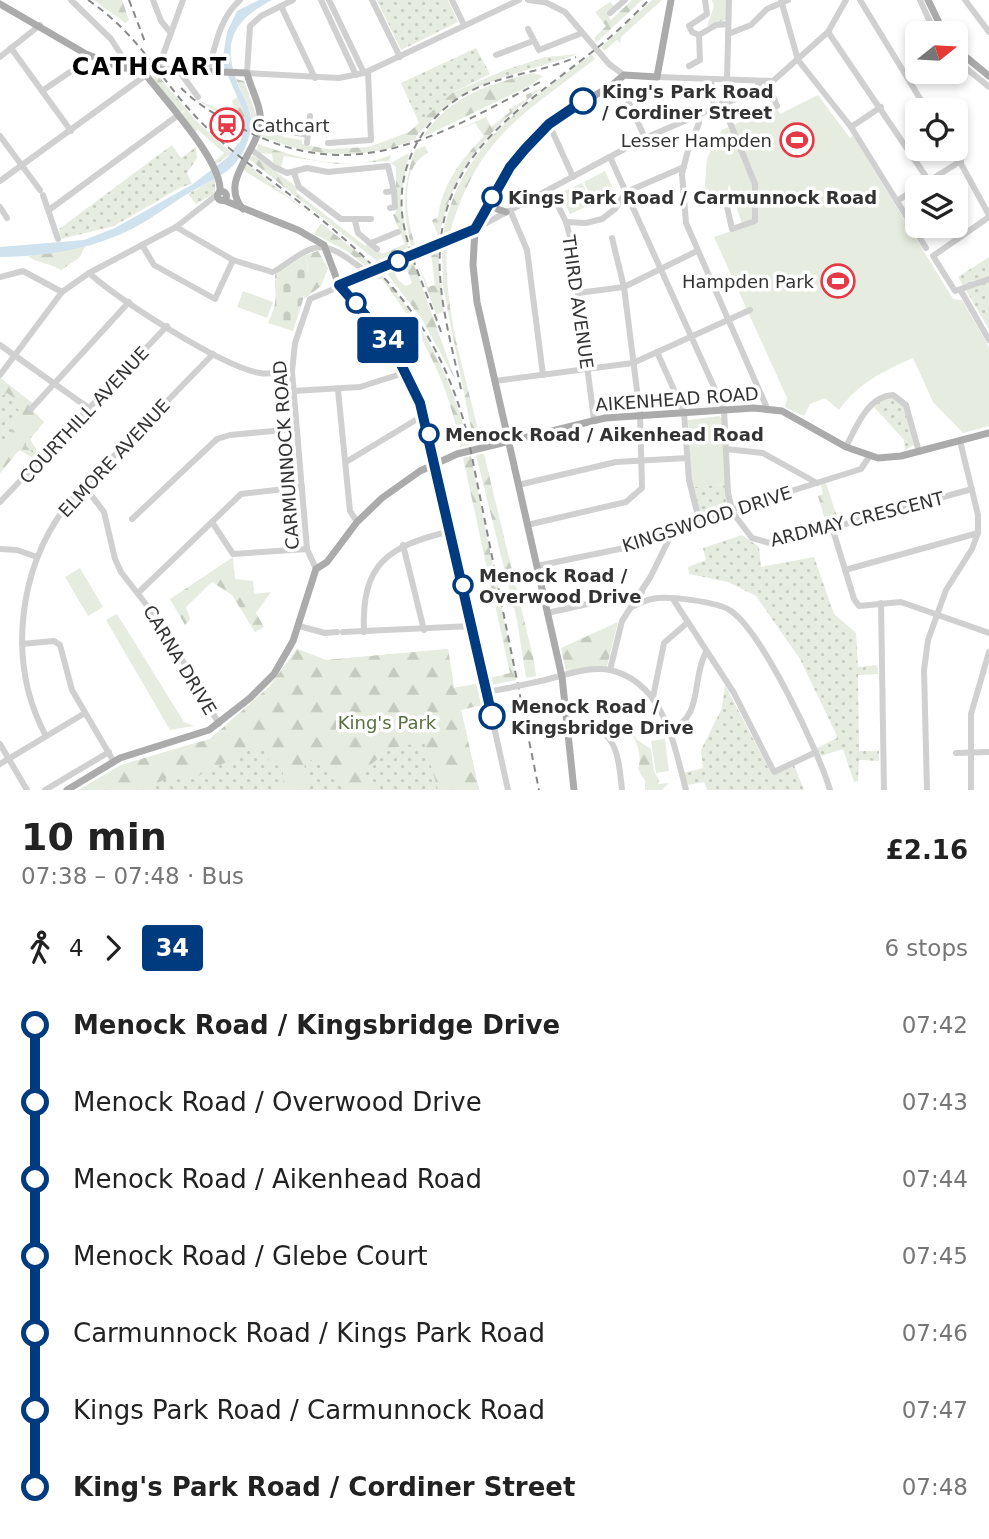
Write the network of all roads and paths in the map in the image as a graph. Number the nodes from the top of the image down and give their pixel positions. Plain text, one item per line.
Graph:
1 (71, 0) edge
2 (153, 0) edge
3 (183, 0) edge
4 (240, 0) edge
5 (293, 0) edge
6 (321, 0) edge
7 (329, 0) edge
8 (372, 0) edge
9 (453, 0) edge
10 (498, 0) edge
11 (519, 0) edge
12 (528, 0) edge
13 (625, 0) edge
14 (671, 0) edge
15 (705, 0) edge
16 (729, 0) edge
17 (772, 0) edge
18 (846, 0) edge
19 (860, 0) edge
20 (920, 0) edge
21 (928, 0) edge
22 (965, 0) edge
23 (542, 1) edge
24 (784, 1) edge
25 (617, 3) edge
26 (1, 6) edge
27 (281, 6) junction
28 (501, 8) junction
29 (767, 9) junction
30 (610, 13) dead end
31 (929, 21) edge
32 (938, 21) edge
33 (729, 24) junction
34 (40, 25) junction
35 (464, 25) junction
36 (528, 29) dead end
37 (828, 32) junction
38 (989, 32) edge
39 (171, 33) junction
40 (582, 33) junction
41 (728, 34) junction
42 (699, 35) junction
43 (533, 41) junction
44 (11, 48) junction
45 (496, 55) dead end
46 (0, 57) edge
47 (400, 57) junction
48 (968, 59) edge
49 (798, 60) junction
50 (127, 64) junction
51 (115, 65) junction
52 (159, 66) junction
53 (689, 66) dead end
54 (215, 70) junction
55 (968, 70) edge
56 (179, 71) junction
57 (70, 72) dead end
58 (147, 72) junction
59 (244, 73) junction
60 (363, 74) junction
61 (989, 76) edge
62 (657, 77) junction
63 (315, 78) junction
64 (621, 78) junction
65 (711, 80) junction
66 (727, 81) junction
67 (750, 82) junction
68 (764, 82) junction
69 (989, 87) edge
70 (42, 91) junction
71 (746, 92) junction
72 (198, 97) dead end
73 (921, 98) edge
74 (722, 103) junction
75 (777, 106) dead end
76 (714, 107) junction
77 (881, 107) junction
78 (697, 115) junction
79 (177, 116) junction
80 (310, 116) dead end
81 (549, 124) junction
82 (260, 126) junction
83 (851, 127) junction
84 (71, 131) junction
85 (0, 136) edge
86 (645, 138) junction
87 (328, 144) dead end
88 (252, 150) junction
89 (610, 157) junction
90 (961, 161) joint
91 (24, 165) junction
92 (684, 167) junction
93 (294, 173) junction
94 (925, 175) edge
95 (939, 175) edge
96 (236, 177) junction
97 (573, 177) junction
98 (220, 180) junction
99 (0, 181) edge
100 (550, 189) junction
101 (626, 192) junction
102 (223, 196) junction
103 (905, 196) edge
104 (492, 198) junction
105 (897, 201) junction
106 (726, 202) dead end
107 (0, 207) edge
108 (240, 208) junction
109 (390, 208) dead end
110 (49, 210) junction
111 (508, 211) junction
112 (989, 216) edge
113 (7, 218) dead end
114 (371, 219) dead end
115 (355, 221) junction
116 (566, 222) junction
117 (176, 227) junction
118 (475, 229) junction
119 (398, 232) dead end
120 (612, 238) dead end
121 (58, 239) dead end
122 (142, 245) junction
123 (324, 245) junction
124 (926, 248) dead end
125 (697, 251) junction
126 (233, 260) junction
127 (360, 268) dead end
128 (661, 269) junction
129 (89, 273) junction
130 (0, 278) edge
131 (989, 279) edge
132 (339, 285) junction
133 (624, 287) junction
134 (961, 291) junction
135 (62, 292) junction
136 (578, 293) junction
137 (129, 302) junction
138 (750, 310) dead end
139 (728, 320) junction
140 (167, 326) junction
141 (691, 336) junction
142 (989, 340) edge
143 (0, 345) edge
144 (657, 352) junction
145 (213, 354) junction
146 (15, 356) junction
147 (633, 363) junction
148 (587, 369) junction
149 (292, 372) junction
150 (407, 372) junction
151 (0, 375) edge
152 (543, 375) junction
153 (495, 381) junction
154 (54, 384) junction
155 (338, 390) junction
156 (293, 391) junction
157 (767, 408) junction
158 (31, 409) dead end
159 (90, 409) junction
160 (724, 410) junction
161 (684, 412) junction
162 (640, 414) junction
163 (424, 415) junction
164 (594, 420) junction
165 (296, 429) junction
166 (989, 433) edge
167 (508, 440) junction
168 (960, 442) junction
169 (846, 447) junction
170 (726, 449) junction
171 (919, 452) junction
172 (869, 457) junction
173 (687, 458) junction
174 (642, 461) junction
175 (346, 462) junction
176 (436, 464) junction
177 (818, 483) junction
178 (518, 485) junction
179 (85, 487) junction
180 (302, 487) junction
181 (972, 489) junction
182 (0, 502) edge
183 (732, 510) junction
184 (132, 519) dead end
185 (699, 520) junction
186 (212, 522) junction
187 (357, 522) junction
188 (527, 525) junction
189 (832, 527) junction
190 (451, 531) junction
191 (671, 533) junction
192 (978, 533) junction
193 (403, 545) junction
194 (0, 549) edge
195 (307, 549) junction
196 (37, 557) junction
197 (537, 566) junction
198 (316, 569) junction
199 (845, 570) junction
200 (642, 592) junction
201 (138, 593) junction
202 (673, 599) junction
203 (881, 603) junction
204 (632, 607) junction
205 (547, 612) junction
206 (935, 614) junction
207 (687, 623) junction
208 (299, 626) junction
209 (472, 626) junction
210 (424, 630) junction
211 (364, 632) junction
212 (989, 633) edge
213 (22, 644) junction
214 (706, 652) junction
215 (989, 652) edge
216 (610, 670) junction
217 (562, 677) junction
218 (487, 692) junction
219 (653, 697) junction
220 (85, 713) junction
221 (219, 724) junction
222 (568, 725) junction
223 (669, 730) junction
224 (46, 736) junction
225 (0, 744) edge
226 (108, 752) junction
227 (816, 752) junction
228 (956, 752) dead end
229 (971, 752) junction
230 (989, 752) edge
231 (8, 759) junction
232 (114, 762) junction
233 (0, 764) edge
234 (27, 790) edge
235 (45, 790) edge
236 (67, 790) edge
237 (508, 790) edge
238 (574, 790) edge
239 (622, 790) edge
240 (686, 790) edge
241 (830, 790) edge
242 (884, 790) edge
243 (927, 790) edge
244 (971, 790) edge

1 - 50 street
2 - 39 street
3 - 39 street
4 - 54 street
5 - 27 street
6 - 60 street
7 - 60 street
8 - 47 street
9 - 35 street
10 - 28 street
11 - 28 street
12 - 23 street
13 - 25 street
14 - 62 main road
15 - 42 street
16 - 33 street
17 - 29 street
18 - 37 street, CARMUNNOCK ROAD
19 - 73 street
20 - 31 street
21 - 32 main road
22 - 38 street
23 - 40 street
24 - 29 street
24 - 49 street
25 - 30 street
26 - 34 main road
27 - 59 street
27 - 63 street
28 - 35 street
29 - 41 street
33 - 41 street
33 - 42 street
34 - 44 street
34 - 51 main road
35 - 47 street
36 - 43 street
37 - 49 street, CARMUNNOCK ROAD
37 - 77 street
39 - 52 street
40 - 43 street
40 - 64 street
41 - 66 street
42 - 53 street
43 - 45 street
44 - 46 street
44 - 70 street
47 - 60 street
48 - 61 main road
49 - 68 street, CARMUNNOCK ROAD
49 - 83 street
50 - 51 main road
50 - 52 main road
51 - 58 main road
52 - 54 main road
52 - 58 main road
54 - 56 main road
54 - 59 main road
55 - 69 street
56 - 58 main road
56 - 72 street
57 - 70 street
58 - 79 main road
58 - 84 street
59 - 63 street
59 - 82 main road
60 - 63 street
60 - 87 street
62 - 64 main road
62 - 65 street
64 - 81 main road
64 - 86 street
65 - 66 street
65 - 76 street
66 - 67 street
67 - 68 street
67 - 71 street
68 - 71 street, CARMUNNOCK ROAD
68 - 75 street
70 - 84 street
71 - 74 street, CARMUNNOCK ROAD
74 - 76 street, CARMUNNOCK ROAD
74 - 106 street
76 - 78 street, CARMUNNOCK ROAD
77 - 83 street
77 - 94 street
78 - 86 street, CARMUNNOCK ROAD
78 - 92 street
79 - 98 main road
79 - 110 street
80 - 82 street
81 - 97 street
81 - 104 main road
82 - 88 main road
83 - 105 street
84 - 91 street
85 - 91 street
86 - 89 street, CARMUNNOCK ROAD
88 - 93 street
88 - 96 main road
89 - 97 street, CARMUNNOCK ROAD
89 - 101 street
90 - 95 street
90 - 112 street
91 - 99 street
91 - 110 street
92 - 101 street
92 - 125 street
93 - 109 street
93 - 115 street
96 - 98 main road
96 - 102 main road
96 - 108 main road
97 - 100 street, CARMUNNOCK ROAD
98 - 102 main road
100 - 111 street, CARMUNNOCK ROAD
100 - 116 street, THIRD AVENUE
101 - 116 street
101 - 128 street
102 - 108 main road
102 - 117 street
103 - 105 street
104 - 111 main road
104 - 118 main road
105 - 124 street
107 - 113 street
108 - 123 main road
110 - 121 street
111 - 118 street, CARMUNNOCK ROAD
111 - 152 street
112 - 134 street
114 - 115 street
115 - 119 street
116 - 136 street, THIRD AVENUE
117 - 122 street
117 - 126 street
118 - 132 street, CARMUNNOCK ROAD
118 - 153 main road
120 - 133 street
122 - 126 street
122 - 129 street
123 - 126 street
123 - 127 street
123 - 132 main road
125 - 128 street
125 - 139 street
128 - 133 street
128 - 141 street
129 - 135 street
129 - 137 street
130 - 135 street
131 - 134 street
132 - 149 street, CARMUNNOCK ROAD
132 - 150 main road
133 - 136 street
133 - 147 street
134 - 142 street
135 - 146 street
136 - 148 street, THIRD AVENUE
137 - 140 street
137 - 154 street
138 - 139 street
139 - 141 street
139 - 157 street
140 - 145 street
140 - 159 street, COURTHILL AVENUE
141 - 144 street
141 - 160 street
143 - 146 street
144 - 147 street
144 - 161 street
145 - 149 street
145 - 179 street, ELMORE AVENUE
146 - 151 street
146 - 154 street
147 - 148 street
147 - 162 street
148 - 152 street
148 - 164 street, THIRD AVENUE
149 - 156 street, CARMUNNOCK ROAD
150 - 155 street
150 - 163 main road
152 - 153 street
153 - 167 main road
154 - 158 street
154 - 159 street
155 - 156 street
155 - 175 street
156 - 165 street, CARMUNNOCK ROAD
157 - 160 main road, AIKENHEAD ROAD
157 - 169 main road, AIKENHEAD ROAD
159 - 182 street, COURTHILL AVENUE
160 - 161 main road, AIKENHEAD ROAD
160 - 170 street
161 - 162 main road, AIKENHEAD ROAD
161 - 173 street
162 - 164 main road, AIKENHEAD ROAD
162 - 174 street
163 - 175 street
163 - 176 main road
164 - 167 main road, AIKENHEAD ROAD
165 - 180 street, CARMUNNOCK ROAD
165 - 184 street
166 - 168 main road, AIKENHEAD ROAD
167 - 176 main road, AIKENHEAD ROAD
167 - 178 main road
168 - 171 main road, AIKENHEAD ROAD
168 - 181 street
169 - 171 street
169 - 172 main road, AIKENHEAD ROAD
170 - 177 street
170 - 183 street
171 - 172 main road, AIKENHEAD ROAD
172 - 177 street, KINGSWOOD DRIVE
173 - 174 street
173 - 185 street
174 - 178 street
174 - 188 street
175 - 187 street
176 - 187 main road, AIKENHEAD ROAD
176 - 190 street
177 - 183 street, KINGSWOOD DRIVE
178 - 188 main road
179 - 196 street, ELMORE AVENUE
179 - 201 street, CARNA DRIVE
180 - 186 street
180 - 195 street, CARMUNNOCK ROAD
181 - 189 street, ARDMAY CRESCENT
181 - 192 street
183 - 185 street, KINGSWOOD DRIVE
183 - 189 street, ARDMAY CRESCENT
185 - 191 street, KINGSWOOD DRIVE
186 - 195 street
186 - 201 street
187 - 198 main road, AIKENHEAD ROAD
188 - 197 main road
189 - 199 street
190 - 193 street
190 - 209 street
191 - 197 street, KINGSWOOD DRIVE
191 - 200 street
192 - 199 street
192 - 206 street
193 - 210 street
193 - 211 street
194 - 196 street
195 - 198 street, CARMUNNOCK ROAD
196 - 213 street, ELMORE AVENUE
197 - 205 main road
198 - 208 main road, CARMUNNOCK ROAD
199 - 203 street
200 - 204 street
200 - 205 street
201 - 221 street, CARNA DRIVE
202 - 204 street
202 - 207 street
202 - 227 street
203 - 206 street
203 - 242 street
204 - 216 street
205 - 217 main road
206 - 212 street
206 - 243 street
207 - 214 street
207 - 219 street
208 - 211 street
208 - 221 main road, CARMUNNOCK ROAD
209 - 210 street
209 - 218 street
210 - 211 street
213 - 220 street
213 - 224 street, ELMORE AVENUE
214 - 223 street
214 - 227 street
215 - 229 street
216 - 217 street
216 - 219 street
217 - 218 street, bridge
217 - 222 main road
218 - 237 street
219 - 223 street
220 - 224 street
220 - 226 street
221 - 232 main road, CARMUNNOCK ROAD
222 - 238 main road
222 - 239 street
223 - 240 street
224 - 231 street
225 - 231 street
226 - 232 street
226 - 235 street
227 - 241 street
228 - 229 street
229 - 230 street
229 - 244 street
231 - 233 street
231 - 234 street
232 - 236 main road, CARMUNNOCK ROAD

